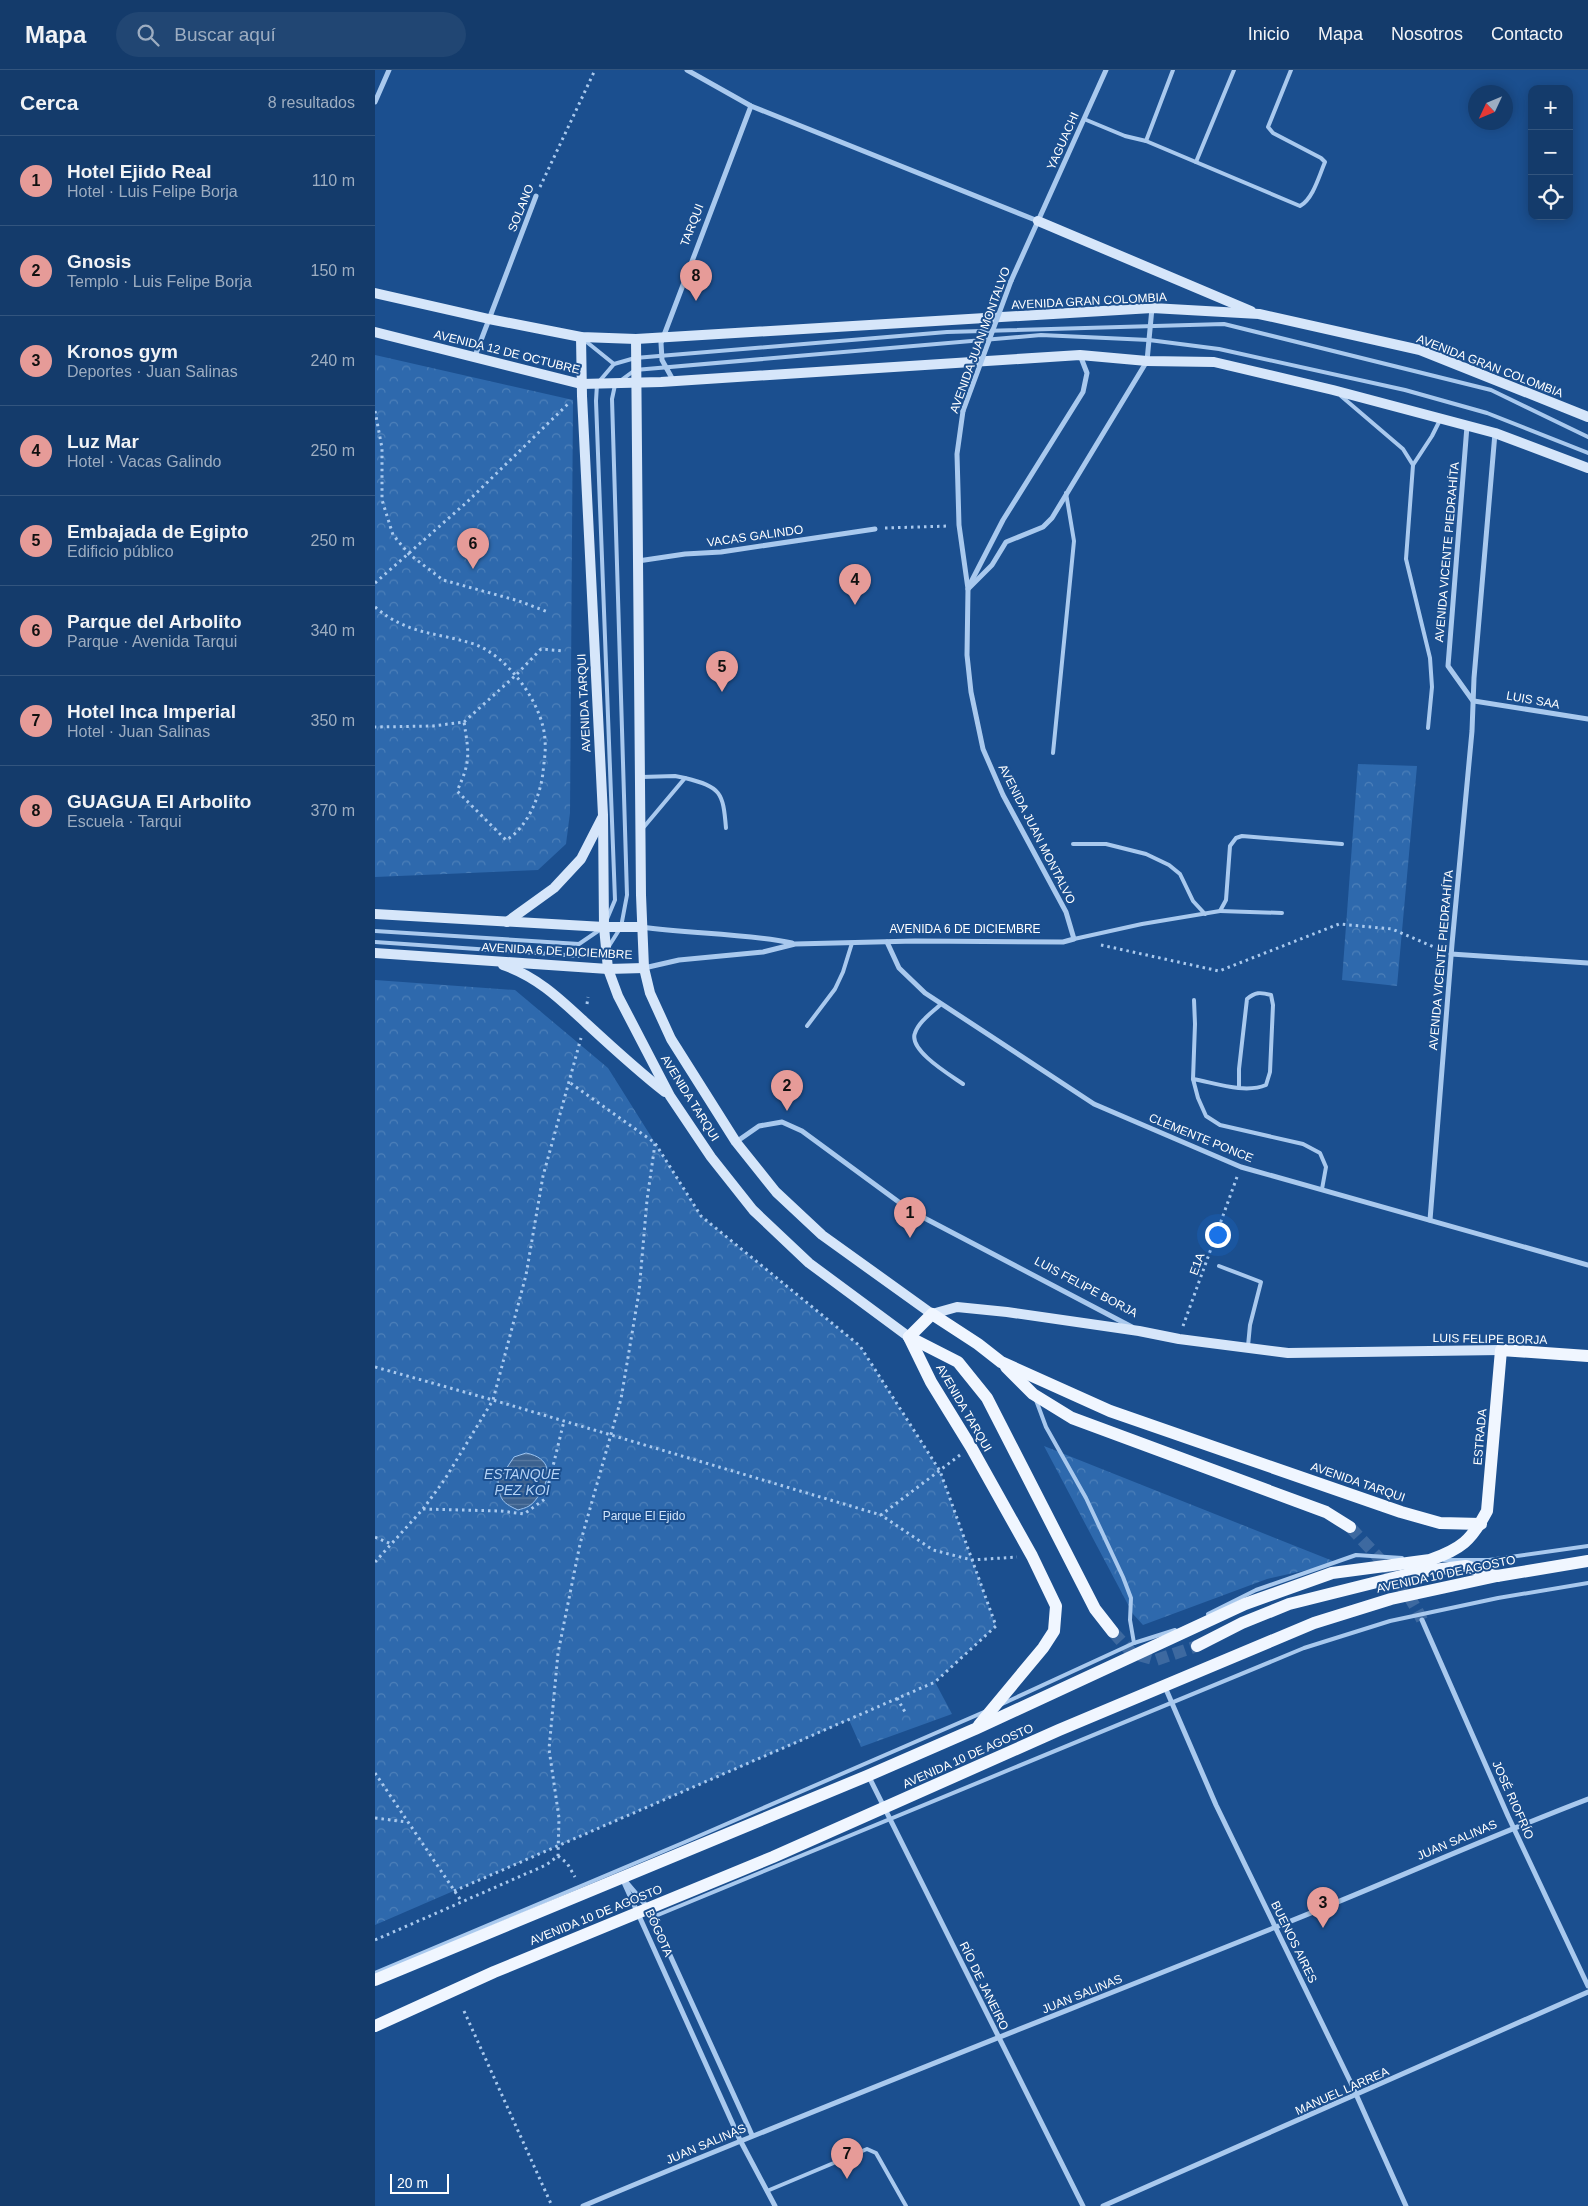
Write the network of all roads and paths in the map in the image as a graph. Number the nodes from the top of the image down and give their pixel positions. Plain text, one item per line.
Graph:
1 (389, 70) edge
2 (595, 70) edge
3 (687, 70) edge
4 (1106, 70) edge
5 (1173, 70) edge
6 (1234, 70) edge
7 (1291, 70) edge
8 (375, 102) edge
9 (751, 106) junction
10 (1083, 119) junction
11 (1146, 141) junction
12 (1196, 162) junction
13 (536, 196) joint
14 (1038, 221) junction
15 (375, 293) edge
16 (1152, 308) junction
17 (1259, 314) junction
18 (489, 319) junction
19 (1150, 326) junction
20 (375, 332) edge
21 (581, 337) junction
22 (662, 338) junction
23 (635, 339) junction
24 (1149, 340) junction
25 (1080, 355) junction
26 (475, 356) junction
27 (661, 356) junction
28 (635, 358) junction
29 (1147, 361) junction
30 (614, 364) junction
31 (665, 368) junction
32 (635, 370) junction
33 (673, 381) junction
34 (634, 383) junction
35 (581, 384) junction
36 (597, 384) junction
37 (616, 384) junction
38 (1333, 390) junction
39 (570, 402) dead end
40 (375, 411) edge
41 (1587, 414) edge
42 (1441, 418) junction
43 (1467, 426) junction
44 (1495, 433) junction
45 (1588, 437) edge
46 (1588, 453) edge
47 (1413, 465) junction
48 (1588, 468) edge
49 (1066, 493) junction
50 (959, 525) junction
51 (875, 528) joint
52 (409, 554) junction
53 (637, 561) junction
54 (375, 583) edge
55 (968, 589) junction
56 (375, 608) edge
57 (548, 612) dead end
58 (564, 651) dead end
59 (516, 675) junction
60 (1474, 701) junction
61 (1588, 719) edge
62 (464, 722) junction
63 (375, 727) edge
64 (1428, 728) dead end
65 (1053, 753) dead end
66 (639, 777) junction
67 (685, 778) junction
68 (603, 815) junction
69 (726, 828) dead end
70 (640, 832) junction
71 (1073, 844) dead end
72 (1342, 844) dead end
73 (1220, 911) junction
74 (1282, 913) dead end
75 (375, 914) edge
76 (1205, 914) junction
77 (507, 922) junction
78 (604, 927) junction
79 (621, 927) junction
80 (641, 927) junction
81 (375, 931) edge
82 (1074, 939) junction
83 (375, 942) edge
84 (887, 942) junction
85 (852, 943) junction
86 (795, 944) junction
87 (607, 950) junction
88 (375, 953) edge
89 (1451, 954) junction
90 (491, 960) junction
91 (1588, 963) edge
92 (644, 968) junction
93 (608, 969) junction
94 (1194, 1000) dead end
95 (941, 1004) junction
96 (807, 1026) dead end
97 (1193, 1080) junction
98 (963, 1084) dead end
99 (1239, 1087) junction
100 (670, 1096) junction
101 (736, 1142) junction
102 (655, 1143) junction
103 (1241, 1167) junction
104 (1322, 1189) junction
105 (1430, 1220) junction
106 (1219, 1266) dead end
107 (1588, 1266) edge
108 (932, 1314) junction
109 (1139, 1331) junction
110 (909, 1336) junction
111 (1179, 1339) junction
112 (1248, 1348) junction
113 (1501, 1350) junction
114 (1588, 1356) edge
115 (1001, 1362) junction
116 (375, 1368) edge
117 (1033, 1394) junction
118 (493, 1400) junction
119 (564, 1421) junction
120 (610, 1434) junction
121 (971, 1447) junction
122 (940, 1470) junction
123 (423, 1509) junction
124 (881, 1515) junction
125 (1481, 1524) junction
126 (1350, 1528) tunnel mouth
127 (375, 1537) edge
128 (391, 1544) junction
129 (1588, 1546) edge
130 (1033, 1556) junction
131 (972, 1560) junction
132 (1430, 1560) junction
133 (1588, 1561) edge
134 (375, 1562) edge
135 (1497, 1576) junction
136 (1588, 1583) edge
137 (1205, 1616) dead end
138 (1197, 1620) dead end
139 (1422, 1620) tunnel mouth
140 (1113, 1632) tunnel mouth
141 (1134, 1643) junction
142 (1197, 1646) tunnel mouth
143 (1164, 1687) junction
144 (897, 1698) junction
145 (1170, 1702) junction
146 (991, 1708) junction
147 (905, 1712) dead end
148 (978, 1727) junction
149 (375, 1773) edge
150 (868, 1775) junction
151 (1588, 1799) edge
152 (887, 1814) junction
153 (375, 1818) edge
154 (408, 1822) junction
155 (1513, 1827) junction
156 (559, 1846) junction
157 (558, 1856) junction
158 (621, 1877) junction
159 (579, 1887) junction
160 (454, 1891) junction
161 (462, 1902) junction
162 (647, 1913) junction
163 (1275, 1928) junction
164 (375, 1940) edge
165 (375, 1973) edge
166 (375, 1980) edge
167 (1588, 1986) edge
168 (1588, 1992) edge
169 (465, 2011) dead end
170 (375, 2026) edge
171 (999, 2038) junction
172 (1357, 2095) junction
173 (752, 2135) junction
174 (740, 2140) junction
175 (767, 2191) junction
176 (552, 2206) edge
177 (583, 2206) edge
178 (775, 2206) edge
179 (906, 2206) edge
180 (1083, 2206) edge
181 (1103, 2206) edge
182 (1406, 2206) edge

1 - 8 street
2 - 13 path, SOLANO
3 - 9 street
4 - 10 street, YAGUACHI
5 - 11 lane
6 - 12 lane
7 - 12 lane
9 - 14 street
9 - 22 street, TARQUI
10 - 11 lane
10 - 14 street, YAGUACHI
11 - 12 lane
13 - 18 street, SOLANO
14 - 17 main road
14 - 50 street, AVENIDA JUAN MONTALVO, bridge
15 - 18 main road
16 - 17 main road, AVENIDA GRAN COLOMBIA
16 - 19 street
16 - 22 main road, AVENIDA GRAN COLOMBIA
17 - 41 main road, AVENIDA GRAN COLOMBIA
18 - 21 main road
18 - 26 street, SOLANO
19 - 24 street
19 - 27 lane
19 - 45 lane
20 - 26 main road, AVENIDA 12 DE OCTUBRE
21 - 23 main road
21 - 30 lane
21 - 35 main road, AVENIDA TARQUI
22 - 23 main road, AVENIDA GRAN COLOMBIA
22 - 27 street, TARQUI
23 - 28 main road
24 - 29 street
24 - 31 lane
24 - 46 lane
25 - 29 main road
25 - 33 main road
25 - 55 street, AVENIDA JUAN MONTALVO
26 - 35 main road, AVENIDA 12 DE OCTUBRE
27 - 28 lane
27 - 31 street, TARQUI
28 - 30 lane
28 - 32 main road
29 - 38 main road
29 - 49 street
30 - 36 lane
31 - 32 lane
31 - 33 street, TARQUI
32 - 34 main road
32 - 37 lane
33 - 34 main road
34 - 37 main road, AVENIDA 12 DE OCTUBRE
34 - 53 main road, AVENIDA TARQUI
35 - 36 main road, AVENIDA 12 DE OCTUBRE
35 - 68 main road, AVENIDA TARQUI
36 - 37 main road, AVENIDA 12 DE OCTUBRE
36 - 78 lane
37 - 79 lane
38 - 42 main road
38 - 47 lane
39 - 52 path
40 - 52 path
42 - 43 main road
42 - 47 lane
43 - 44 main road
43 - 60 street, AVENIDA VICENTE PIEDRAHÍTA
44 - 48 main road
44 - 60 street, AVENIDA VICENTE PIEDRAHÍTA
47 - 64 lane
49 - 55 street
49 - 65 lane
50 - 51 path
50 - 55 street, AVENIDA JUAN MONTALVO
51 - 53 street, VACAS GALINDO
52 - 54 path
52 - 57 path
53 - 66 main road, AVENIDA TARQUI
55 - 82 street, AVENIDA JUAN MONTALVO
56 - 59 path
58 - 59 path
59 - 62 path
59 - 62 path
60 - 61 street, LUIS SAA
60 - 89 street, AVENIDA VICENTE PIEDRAHÍTA
62 - 63 path
66 - 67 lane
66 - 70 main road, AVENIDA TARQUI
67 - 69 lane
67 - 70 lane
68 - 77 main road
68 - 78 main road, AVENIDA TARQUI
70 - 80 main road, AVENIDA TARQUI
71 - 76 lane
72 - 73 lane
73 - 74 lane
73 - 76 lane
75 - 77 main road, AVENIDA 6 DE DICIEMBRE
76 - 82 lane
77 - 78 main road, AVENIDA 6 DE DICIEMBRE
78 - 79 main road, AVENIDA 6 DE DICIEMBRE
78 - 81 lane
78 - 87 main road, AVENIDA TARQUI
79 - 80 main road, AVENIDA 6 DE DICIEMBRE
79 - 87 lane
80 - 86 street, AVENIDA 6 DE DICIEMBRE
80 - 92 main road, AVENIDA TARQUI
82 - 84 street, AVENIDA 6 DE DICIEMBRE
82 - 89 path
83 - 87 lane
84 - 85 street, AVENIDA 6 DE DICIEMBRE
84 - 95 street, CLEMENTE PONCE
85 - 86 street, AVENIDA 6 DE DICIEMBRE
85 - 96 lane
86 - 92 street, AVENIDA 6 DE DICIEMBRE
87 - 93 main road, AVENIDA TARQUI
88 - 90 main road, AVENIDA 6 DE DICIEMBRE
89 - 91 street
89 - 105 street, AVENIDA VICENTE PIEDRAHÍTA
90 - 93 main road, AVENIDA 6 DE DICIEMBRE
90 - 100 main road
92 - 93 main road, AVENIDA 6 DE DICIEMBRE
92 - 101 main road, AVENIDA TARQUI
93 - 100 main road, AVENIDA TARQUI
94 - 97 lane
95 - 98 lane
95 - 103 street, CLEMENTE PONCE
97 - 99 lane
97 - 104 lane
99 - 99 lane
100 - 110 main road, AVENIDA TARQUI
101 - 108 main road, AVENIDA TARQUI
101 - 109 street, LUIS FELIPE BORJA
102 - 118 path
102 - 120 path
102 - 122 path
103 - 104 street, CLEMENTE PONCE
103 - 111 path, E1A
104 - 105 street, CLEMENTE PONCE
105 - 107 street, CLEMENTE PONCE
106 - 112 lane
108 - 109 main road
108 - 110 main road
108 - 115 main road, AVENIDA TARQUI
109 - 111 main road, LUIS FELIPE BORJA
110 - 121 main road, AVENIDA TARQUI
110 - 140 main road
111 - 112 main road, LUIS FELIPE BORJA
112 - 113 main road, LUIS FELIPE BORJA
113 - 114 main road, LUIS FELIPE BORJA
113 - 125 main road, ESTRADA
115 - 117 main road
115 - 125 main road, AVENIDA TARQUI
116 - 118 path
117 - 126 main road
117 - 141 lane
118 - 119 path
118 - 123 path
119 - 120 path
119 - 123 path
120 - 124 path
120 - 156 path
121 - 122 path
121 - 130 main road, AVENIDA TARQUI
122 - 124 path
122 - 131 path
123 - 128 path
124 - 131 path
125 - 132 main road, AVENIDA 10 DE AGOSTO
127 - 128 path
128 - 134 path
129 - 132 lane
130 - 131 path
130 - 146 main road, AVENIDA TARQUI
131 - 144 path
132 - 137 lane
132 - 148 main road, AVENIDA 10 DE AGOSTO
133 - 135 main road, AVENIDA 10 DE AGOSTO
135 - 142 main road
135 - 143 main road, AVENIDA 10 DE AGOSTO
136 - 145 lane
138 - 141 lane
139 - 155 street, JOSÉ RIOFRÍO
141 - 146 lane
143 - 145 street, BUENOS AIRES
143 - 152 main road, AVENIDA 10 DE AGOSTO
144 - 147 path
144 - 156 path
145 - 152 lane
145 - 163 street, BUENOS AIRES
146 - 148 main road, AVENIDA TARQUI
146 - 159 lane
148 - 150 main road, AVENIDA 10 DE AGOSTO
149 - 154 path
150 - 152 street, RÍO DE JANEIRO
150 - 158 main road, AVENIDA 10 DE AGOSTO
151 - 155 street, JUAN SALINAS
152 - 162 main road, AVENIDA 10 DE AGOSTO
152 - 171 street, RÍO DE JANEIRO
153 - 154 path
154 - 160 path
155 - 163 street, JUAN SALINAS
155 - 167 street, JOSÉ RIOFRÍO
156 - 157 path
156 - 160 path
157 - 159 path
157 - 161 path
158 - 162 street, BÓGOTA
158 - 162 street, BÓGOTA
158 - 166 main road, AVENIDA 10 DE AGOSTO
159 - 165 lane
160 - 161 path
161 - 164 path
162 - 170 main road, AVENIDA 10 DE AGOSTO
162 - 173 street, BÓGOTA
162 - 174 street, BÓGOTA
163 - 171 street, JUAN SALINAS
163 - 172 street, BUENOS AIRES
168 - 172 street, MANUEL LARREA
169 - 176 path
171 - 173 street, JUAN SALINAS
171 - 180 street, RÍO DE JANEIRO
172 - 181 street, MANUEL LARREA
172 - 182 street, BUENOS AIRES
173 - 174 street, JUAN SALINAS
174 - 175 street, BÓGOTA
174 - 177 street, JUAN SALINAS
175 - 178 street, BÓGOTA
175 - 179 lane

